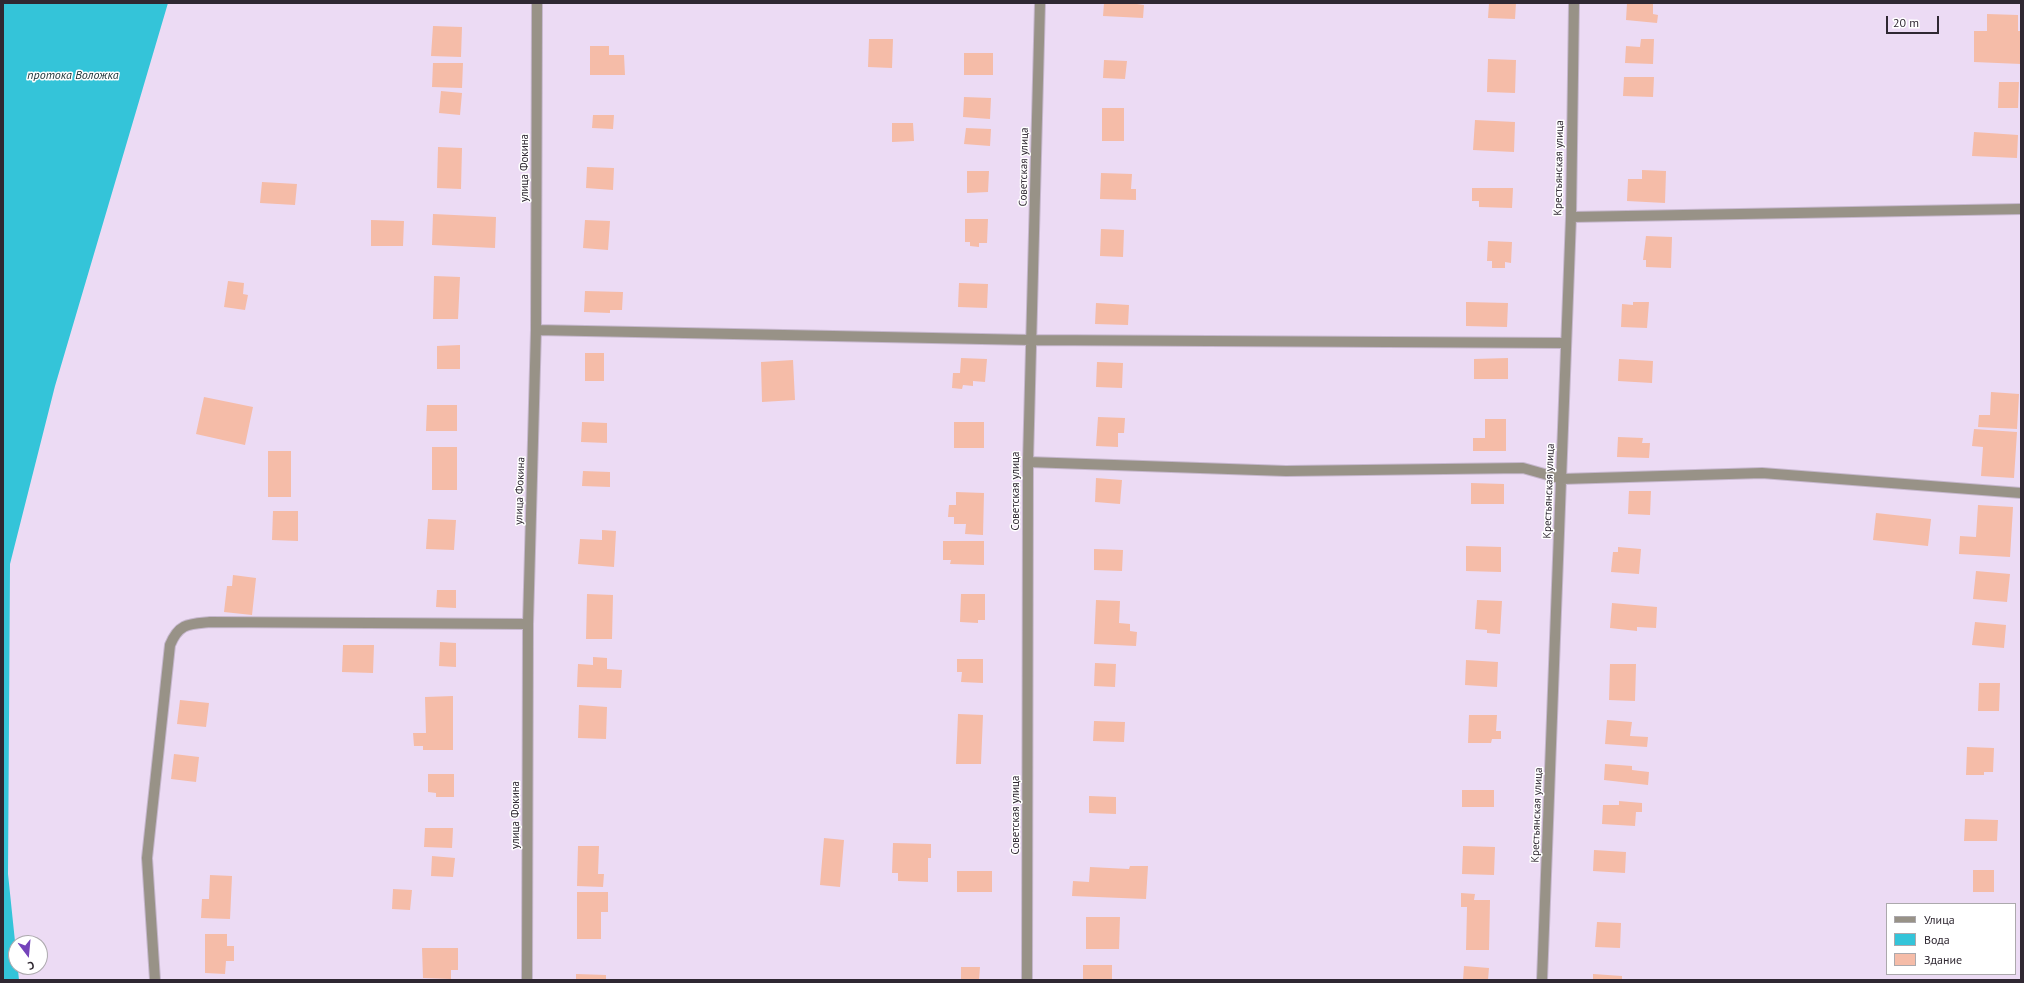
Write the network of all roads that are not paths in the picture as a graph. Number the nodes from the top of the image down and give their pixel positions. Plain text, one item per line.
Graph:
1 (537, 3) edge
2 (1040, 3) edge
3 (1574, 3) edge
4 (2021, 209) edge
5 (1571, 217) junction
6 (536, 330) junction
7 (1031, 340) junction
8 (1565, 343) junction
9 (1028, 462) junction
10 (1562, 479) junction
11 (2021, 493) edge
12 (528, 624) junction
13 (154, 980) edge
14 (527, 980) edge
15 (1027, 980) edge
16 (1542, 980) edge

1 - 6 street, улица Фокина
2 - 7 street, Советская улица
3 - 5 street, Крестьянская улица
4 - 5 street
5 - 8 street, Крестьянская улица
6 - 7 street
6 - 12 street, улица Фокина
7 - 8 street
7 - 9 street, Советская улица
8 - 10 street, Крестьянская улица
9 - 10 street
9 - 15 street, Советская улица
10 - 11 street
10 - 16 street, Крестьянская улица
12 - 13 street
12 - 14 street, улица Фокина

